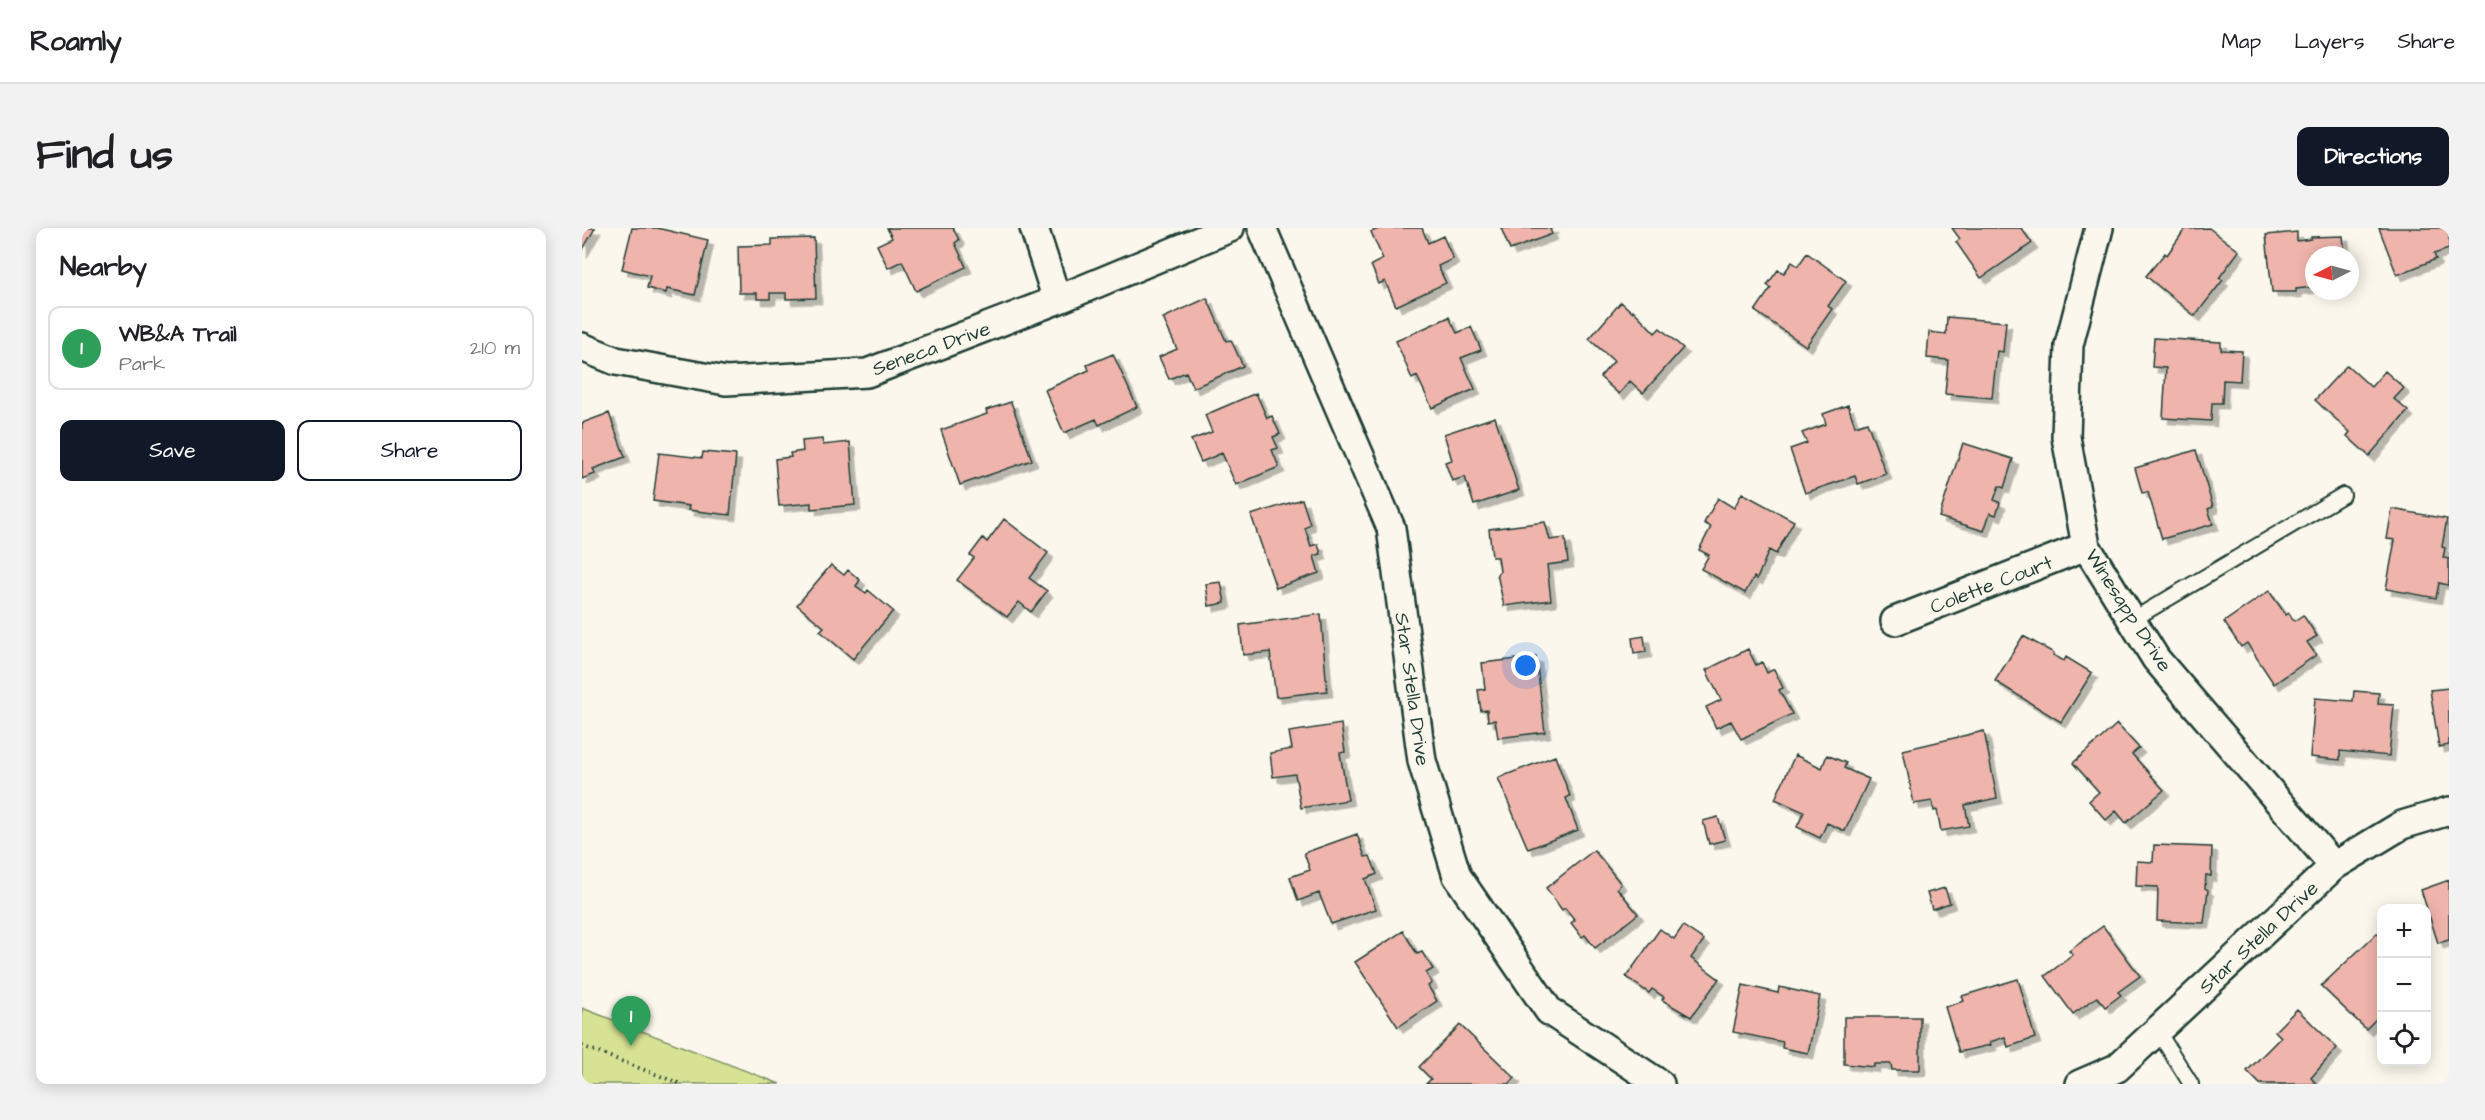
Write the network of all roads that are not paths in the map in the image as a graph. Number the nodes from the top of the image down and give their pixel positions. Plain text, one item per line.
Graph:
1 (1034, 228) edge
2 (1230, 228) edge
3 (1262, 228) edge
4 (2099, 228) edge
5 (1057, 300) junction
6 (582, 347) edge
7 (2343, 495) dead end
8 (2086, 546) junction
9 (2132, 620) junction
10 (1896, 621) dead end
11 (2449, 811) edge
12 (2334, 866) junction
13 (2157, 1030) junction
14 (1660, 1084) edge
15 (2080, 1084) edge
16 (2192, 1084) edge

1 - 5 street
2 - 5 street, Seneca Drive
3 - 14 street, Star Stella Drive
4 - 8 street, Winesapp Drive
5 - 6 street, Seneca Drive
7 - 9 lane
8 - 9 street, Winesapp Drive
8 - 10 street, Colette Court
9 - 12 street, Winesapp Drive
11 - 12 street, Star Stella Drive
12 - 13 street, Star Stella Drive
13 - 15 street, Star Stella Drive
13 - 16 lane

